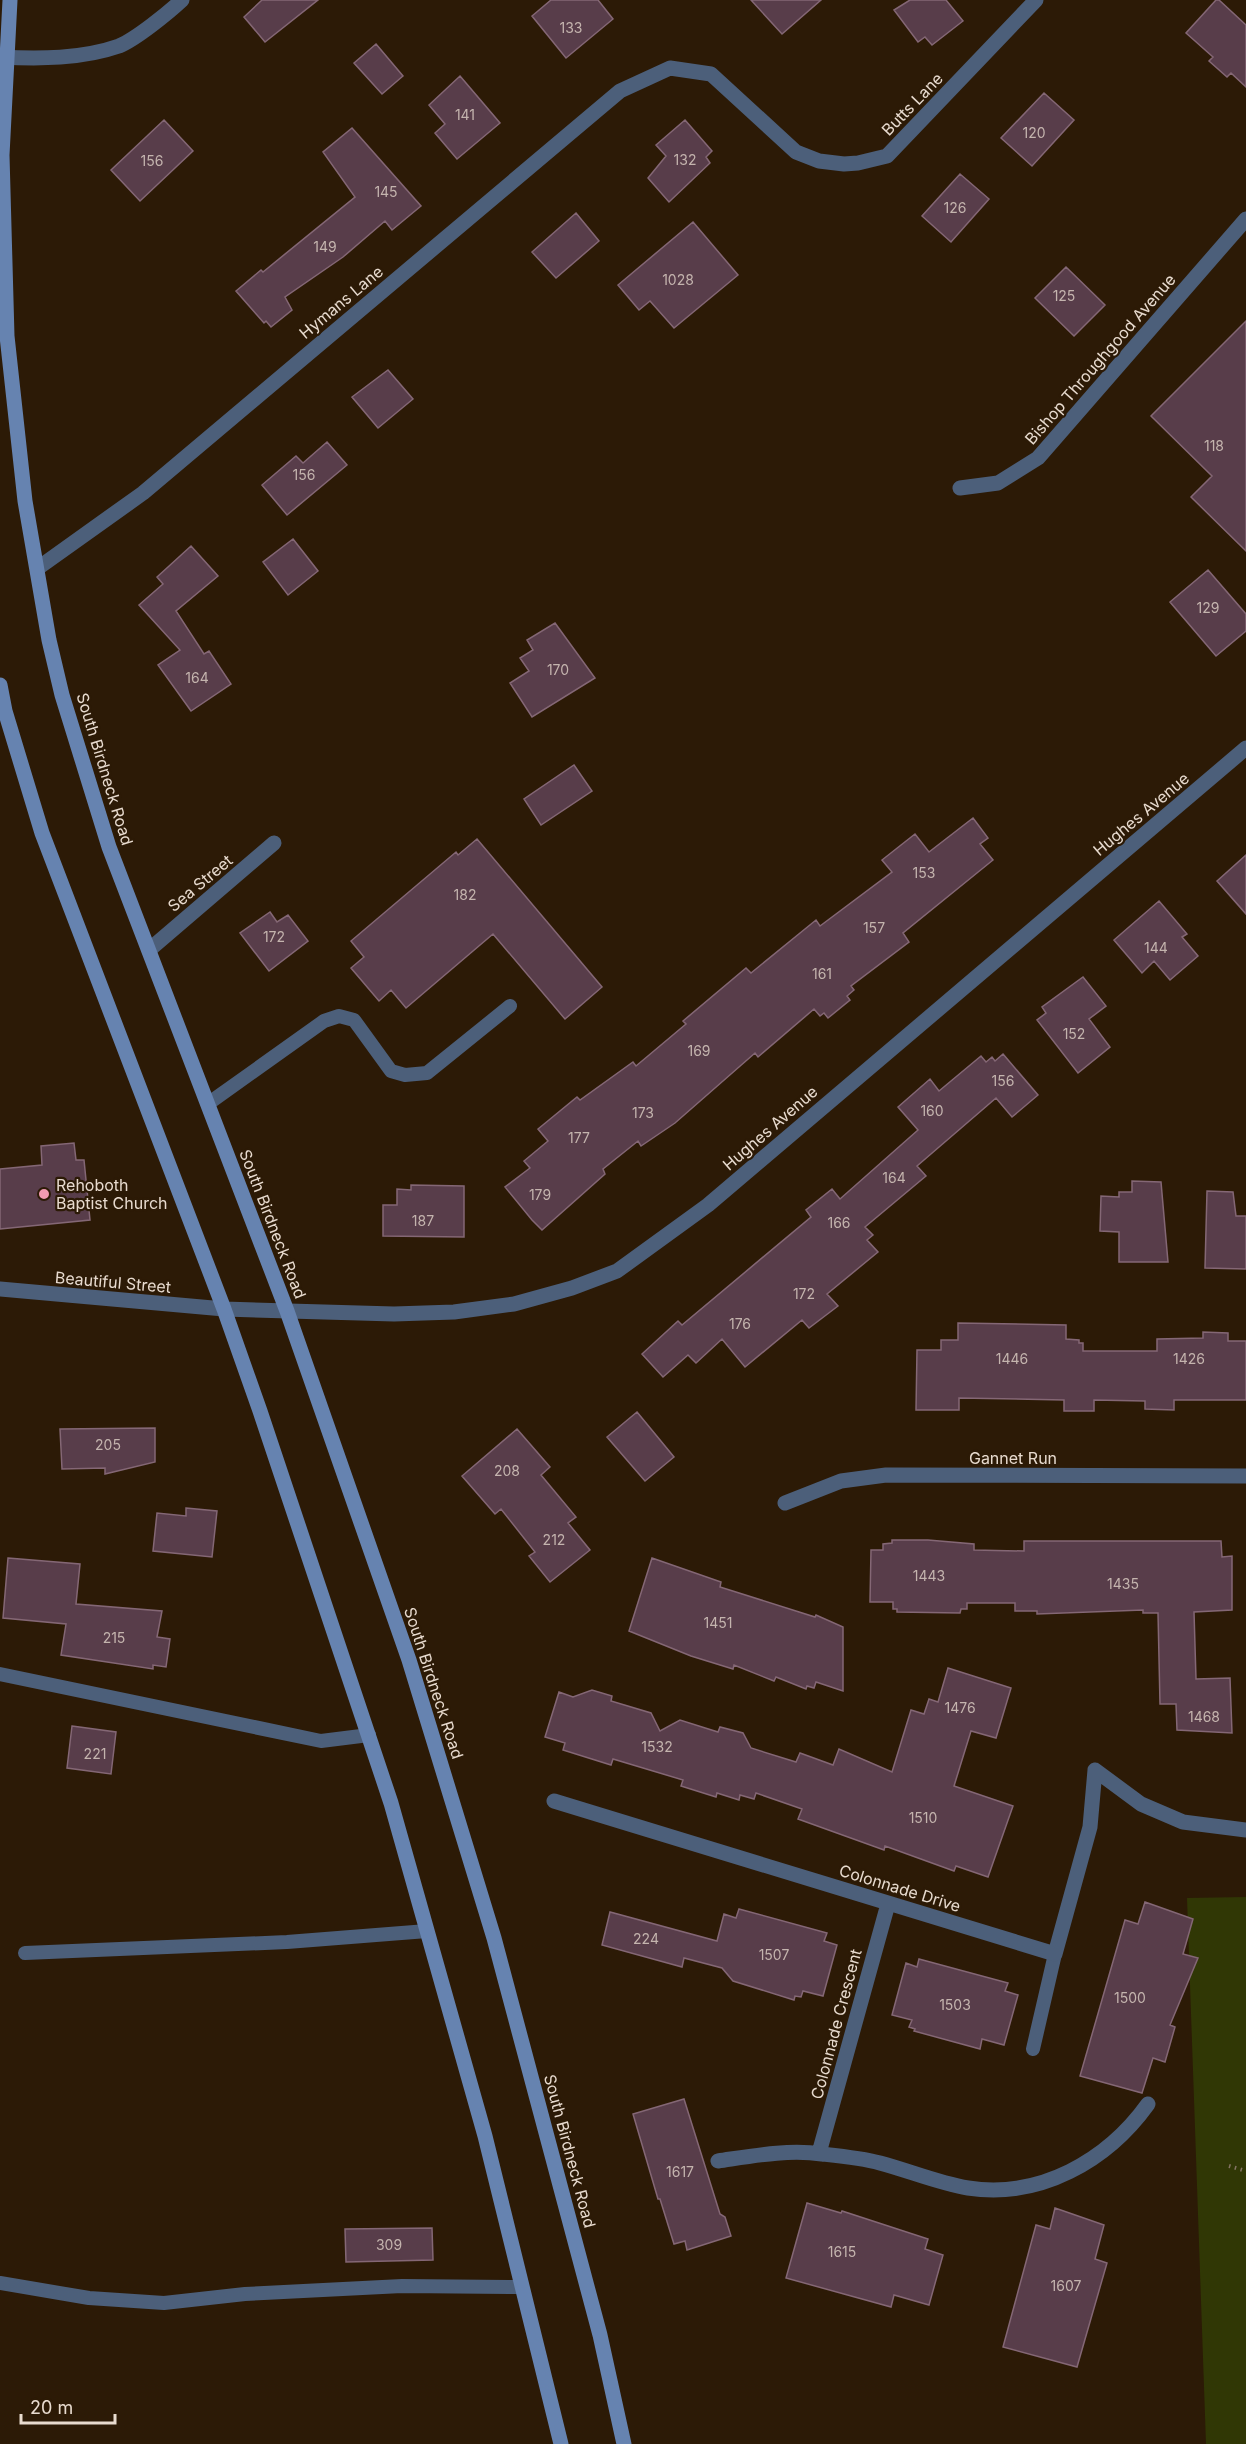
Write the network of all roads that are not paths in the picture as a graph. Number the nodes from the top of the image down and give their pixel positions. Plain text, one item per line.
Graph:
1 (10, 0) edge
2 (182, 0) edge
3 (1036, 0) edge
4 (4, 57) edge
5 (670, 68) joint
6 (1246, 219) edge
7 (4, 364) edge
8 (960, 488) dead end
9 (38, 568) junction
10 (0, 685) edge
11 (1246, 748) edge
12 (274, 843) dead end
13 (149, 950) junction
14 (510, 1006) dead end
15 (209, 1103) junction
16 (0, 1289) edge
17 (224, 1309) junction
18 (287, 1311) junction
19 (1246, 1476) edge
20 (785, 1503) dead end
21 (0, 1674) edge
22 (369, 1735) junction
23 (554, 1801) dead end
24 (1246, 1830) edge
25 (888, 1904) junction
26 (427, 1931) junction
27 (24, 1953) dead end
28 (1055, 1954) junction
29 (1033, 2049) dead end
30 (1148, 2104) dead end
31 (819, 2153) junction
32 (718, 2161) dead end
33 (0, 2283) edge
34 (522, 2287) junction
35 (561, 2444) edge
36 (624, 2444) edge

1 - 4 main road, South Birdneck Road
2 - 4 street
3 - 5 street, Butts Lane
4 - 7 main road, South Birdneck Road
5 - 9 street, Hymans Lane
6 - 8 street, Bishop Throughgood Avenue
7 - 9 main road, South Birdneck Road
9 - 13 main road, South Birdneck Road
10 - 17 main road
11 - 18 street, Hughes Avenue
12 - 13 street, Sea Street
13 - 15 main road, South Birdneck Road
14 - 15 lane
15 - 18 main road, South Birdneck Road
16 - 17 street, Beautiful Street
17 - 18 street, Hughes Avenue
17 - 22 main road
18 - 36 main road, South Birdneck Road
19 - 20 street, Gannet Run
21 - 22 lane
22 - 26 main road
23 - 25 street, Colonnade Drive
24 - 28 street
25 - 28 street, Colonnade Drive
25 - 31 street, Colonnade Crescent
26 - 27 lane
26 - 34 main road
28 - 29 lane
30 - 31 street
31 - 32 street
33 - 34 lane
34 - 35 main road

